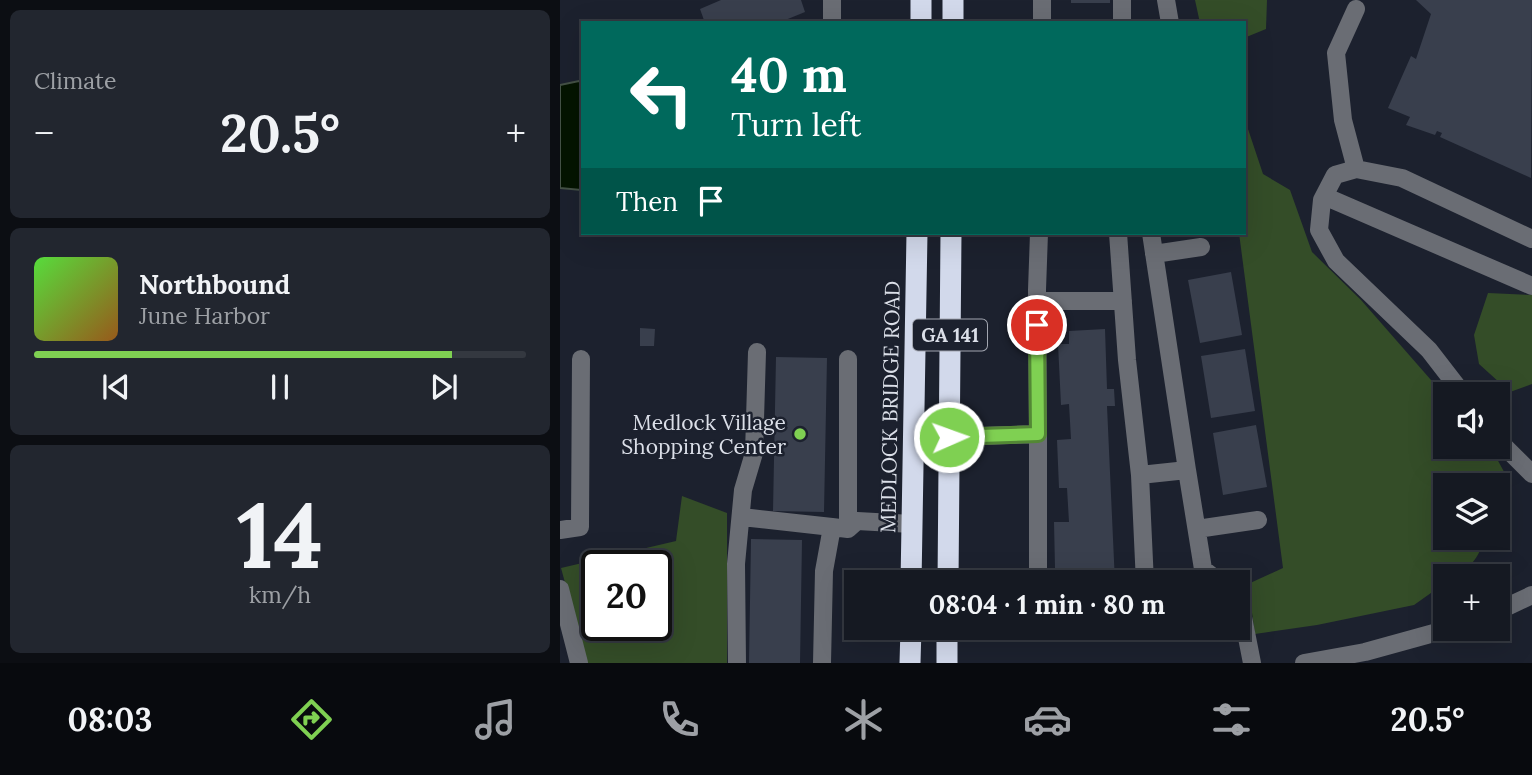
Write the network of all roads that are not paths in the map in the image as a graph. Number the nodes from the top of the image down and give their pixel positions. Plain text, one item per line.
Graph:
1 (832, 0) edge
2 (921, 0) edge
3 (953, 0) edge
4 (1042, 0) edge
5 (1122, 0) edge
6 (1167, 0) edge
7 (1356, 9) dead end
8 (832, 21) edge
9 (920, 21) edge
10 (953, 21) edge
11 (1042, 21) edge
12 (1122, 21) edge
13 (1170, 21) edge
14 (1356, 169) junction
15 (1324, 196) junction
16 (917, 235) edge
17 (951, 235) edge
18 (1039, 235) edge
19 (1118, 235) edge
20 (1151, 235) edge
21 (1532, 239) edge
22 (1201, 247) dead end
23 (1154, 254) junction
24 (1532, 286) edge
25 (1037, 301) junction
26 (1123, 301) junction
27 (757, 352) dead end
28 (581, 359) dead end
29 (848, 359) dead end
30 (1454, 382) edge
31 (1038, 434) junction
32 (949, 437) junction
33 (1510, 452) edge
34 (1187, 470) junction
35 (1532, 474) edge
36 (1140, 475) junction
37 (742, 517) junction
38 (1258, 520) dead end
39 (912, 524) junction
40 (840, 528) junction
41 (1197, 529) junction
42 (560, 530) edge
43 (911, 570) edge
44 (948, 570) edge
45 (1038, 570) edge
46 (1144, 570) edge
47 (1204, 570) edge
48 (560, 590) edge
49 (1532, 595) edge
50 (1510, 605) edge
51 (1433, 635) edge
52 (911, 640) edge
53 (947, 640) edge
54 (1247, 640) edge
55 (1366, 658) edge
56 (579, 663) edge
57 (737, 663) edge
58 (822, 663) edge
59 (910, 663) edge
60 (947, 663) edge
61 (1252, 663) edge
62 (1304, 663) edge

1 - 8 street
2 - 9 highway
3 - 10 highway
4 - 11 street
5 - 12 street
6 - 13 street
7 - 14 street
14 - 15 street
14 - 21 street
15 - 24 street
15 - 30 street
16 - 39 highway, MEDLOCK BRIDGE ROAD / GA 141
17 - 32 highway, GA 141
18 - 25 street
19 - 26 street
20 - 23 street
22 - 23 street
23 - 34 street
25 - 26 street
25 - 31 street
26 - 36 street
27 - 37 street
28 - 42 street
29 - 40 street
31 - 32 street
31 - 45 street
32 - 44 highway, GA 141
33 - 35 street
34 - 36 street
34 - 41 street
36 - 46 street
37 - 40 street
37 - 57 street
38 - 41 street
39 - 40 street
39 - 43 highway, MEDLOCK BRIDGE ROAD / GA 141
40 - 58 street
41 - 47 street
48 - 56 street
49 - 50 street
51 - 55 street
52 - 59 highway
53 - 60 highway
54 - 61 street
55 - 62 street

